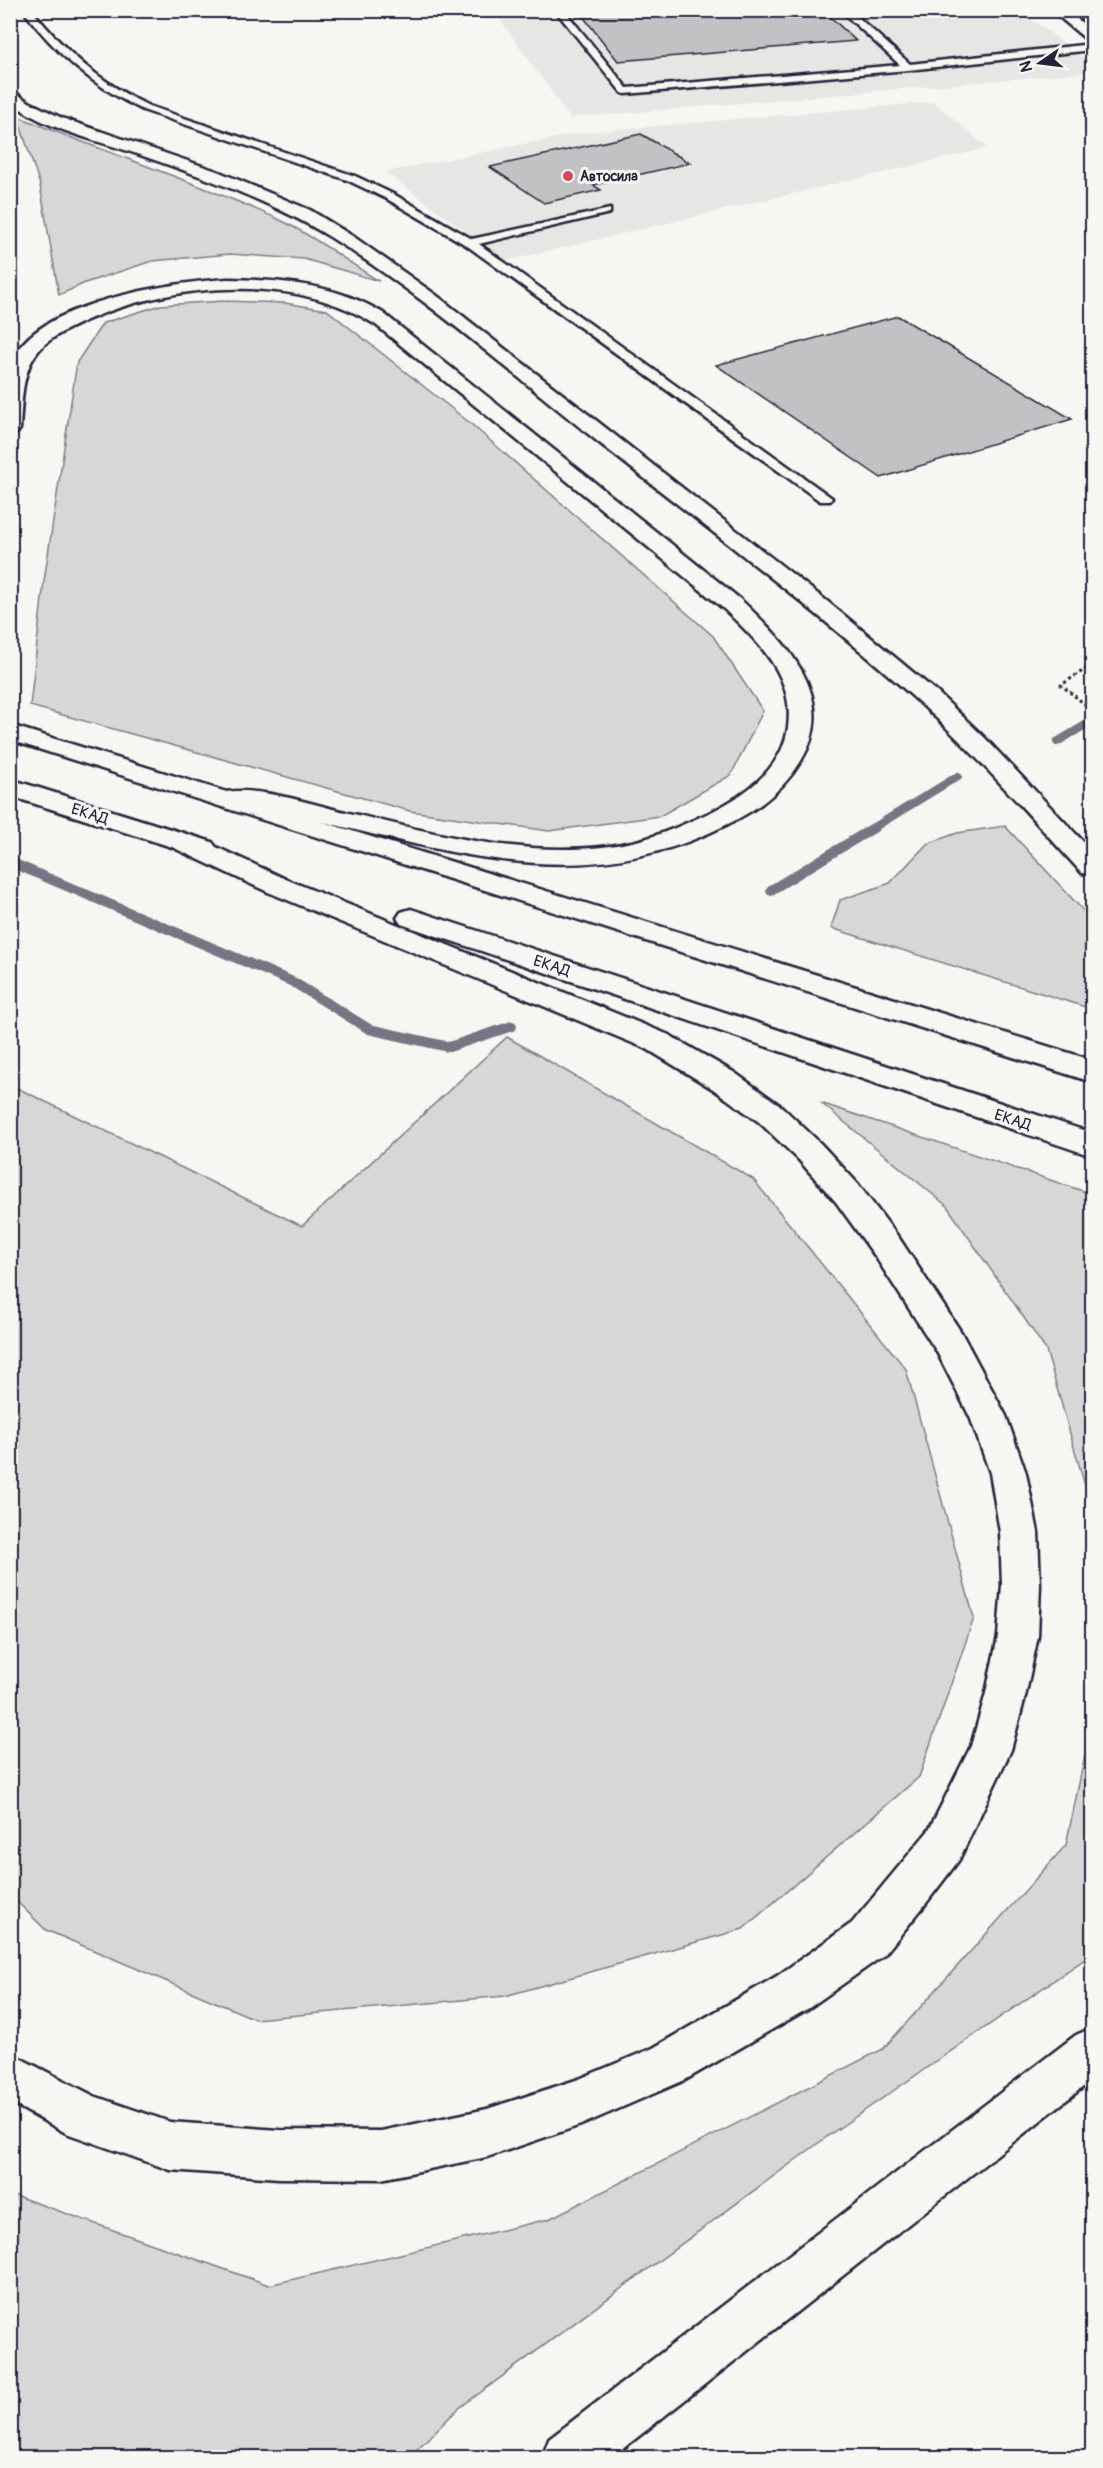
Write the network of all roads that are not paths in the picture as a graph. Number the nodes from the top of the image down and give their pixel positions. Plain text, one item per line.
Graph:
1 (27, 10) edge
2 (559, 10) edge
3 (844, 10) edge
4 (1056, 10) edge
5 (1092, 37) edge
6 (1092, 46) edge
7 (908, 67) junction
8 (10, 93) edge
9 (606, 211) dead end
10 (470, 243) junction
11 (10, 429) edge
12 (825, 498) dead end
13 (10, 732) edge
14 (10, 787) edge
15 (230, 799) junction
16 (181, 841) junction
17 (1092, 867) edge
18 (1092, 1071) edge
19 (1092, 1145) edge
20 (1092, 2051) edge
21 (10, 2076) edge
22 (568, 2457) edge

1 - 10 lane
2 - 7 lane
3 - 7 lane
4 - 5 main road
6 - 7 lane
8 - 17 main road
9 - 10 lane
10 - 12 lane
11 - 15 main road
13 - 15 main road
14 - 16 main road, ЕКАД
15 - 18 main road
16 - 19 main road, ЕКАД
16 - 21 main road
20 - 22 main road

